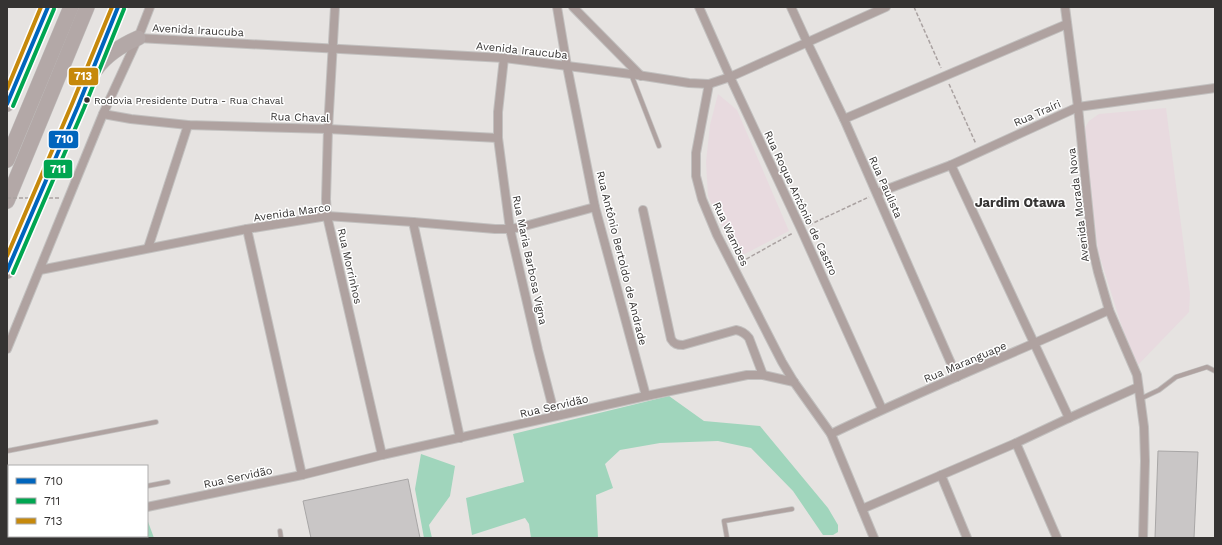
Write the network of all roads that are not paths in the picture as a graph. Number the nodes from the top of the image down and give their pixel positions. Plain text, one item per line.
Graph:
1 (48, 7) edge
2 (71, 7) edge
3 (87, 7) edge
4 (118, 7) edge
5 (150, 7) edge
6 (335, 7) edge
7 (558, 7) edge
8 (574, 7) edge
9 (699, 7) edge
10 (791, 7) edge
11 (886, 7) edge
12 (1065, 7) edge
13 (1067, 24) junction
14 (138, 38) junction
15 (807, 42) junction
16 (333, 48) junction
17 (504, 58) junction
18 (567, 66) junction
19 (631, 74) junction
20 (641, 76) junction
21 (730, 77) junction
22 (87, 83) junction
23 (709, 84) junction
24 (1215, 88) edge
25 (7, 104) edge
26 (1078, 107) junction
27 (103, 114) junction
28 (844, 119) junction
29 (188, 125) junction
30 (328, 129) junction
31 (498, 138) junction
32 (659, 146) dead end
33 (7, 160) edge
34 (951, 165) junction
35 (877, 193) junction
36 (7, 201) edge
37 (595, 207) junction
38 (643, 210) dead end
39 (327, 216) junction
40 (413, 222) junction
41 (247, 229) junction
42 (510, 229) junction
43 (148, 248) junction
44 (40, 270) junction
45 (7, 271) edge
46 (1109, 310) junction
47 (1035, 344) junction
48 (7, 349) edge
49 (1215, 371) edge
50 (763, 375) junction
51 (957, 377) junction
52 (794, 382) junction
53 (1138, 387) junction
54 (646, 396) junction
55 (1140, 399) junction
56 (882, 410) junction
57 (555, 416) junction
58 (1069, 418) junction
59 (156, 422) dead end
60 (830, 434) junction
61 (460, 438) junction
62 (1016, 443) junction
63 (7, 451) edge
64 (382, 455) junction
65 (302, 475) junction
66 (942, 475) junction
67 (168, 482) dead end
68 (148, 486) edge
69 (148, 507) edge
70 (792, 509) dead end
71 (862, 509) junction
72 (280, 531) dead end
73 (281, 538) edge
74 (727, 538) edge
75 (874, 538) edge
76 (968, 538) edge
77 (1057, 538) edge
78 (1143, 538) edge

1 - 25 highway
2 - 33 highway
3 - 36 highway
4 - 22 highway
5 - 14 street
6 - 16 street, Rua Morrinhos
7 - 18 street, Rua Antônio Bertoldo de Andrade
8 - 20 street
9 - 21 street, Rua Roque Antônio de Castro
10 - 15 street, Rua Paulista
11 - 15 street, Avenida Iraucuba
12 - 13 street, Avenida Morada Nova
13 - 26 street, Avenida Morada Nova
13 - 28 street
14 - 16 street, Avenida Iraucuba
14 - 22 highway
14 - 27 street
15 - 21 street, Avenida Iraucuba
15 - 28 street, Rua Paulista
16 - 17 street, Avenida Iraucuba
16 - 30 street, Rua Morrinhos
17 - 18 street, Avenida Iraucuba
17 - 31 street, Rua Maria Barbosa Vigna
18 - 19 street, Avenida Iraucuba
18 - 37 street, Rua Antônio Bertoldo de Andrade
19 - 20 street, Avenida Iraucuba
19 - 32 lane
20 - 23 street, Avenida Iraucuba
21 - 23 street, Avenida Iraucuba
21 - 56 street, Rua Roque Antônio de Castro
22 - 45 highway
23 - 52 street, Rua Wambes
24 - 26 street, Rua Traíri
26 - 34 street, Rua Traíri
26 - 46 street, Avenida Morada Nova
27 - 29 street, Rua Chaval
27 - 44 street
28 - 35 street, Rua Paulista
29 - 30 street, Rua Chaval
29 - 43 street
30 - 31 street, Rua Chaval
30 - 39 street, Rua Morrinhos
31 - 42 street, Rua Maria Barbosa Vigna
34 - 35 street, Rua Traíri
34 - 47 street
35 - 51 street, Rua Paulista
37 - 42 street, Avenida Marco
37 - 54 street, Rua Antônio Bertoldo de Andrade
38 - 50 street
39 - 40 street, Avenida Marco
39 - 41 street, Avenida Marco
39 - 64 street, Rua Morrinhos
40 - 42 street, Avenida Marco
40 - 61 street
41 - 43 street, Avenida Marco
41 - 65 street
42 - 57 street, Rua Maria Barbosa Vigna
43 - 44 street, Avenida Marco
44 - 48 street
46 - 47 street, Rua Maranguape
46 - 53 street, Avenida Morada Nova
47 - 51 street, Rua Maranguape
47 - 58 street
49 - 55 lane
50 - 52 street, Rua Servidão
50 - 54 street, Rua Servidão
51 - 56 street, Rua Maranguape
52 - 60 street
53 - 55 street, Avenida Morada Nova
53 - 58 street
54 - 57 street, Rua Servidão
55 - 78 street, Avenida Morada Nova
56 - 60 street, Rua Maranguape
57 - 61 street, Rua Servidão
58 - 62 street
59 - 63 lane
60 - 71 street
61 - 64 street, Rua Servidão
62 - 66 street
62 - 77 street
64 - 65 street, Rua Servidão
65 - 69 street, Rua Servidão
66 - 71 street
66 - 76 street
67 - 68 lane
70 - 74 lane
71 - 75 street
72 - 73 lane

